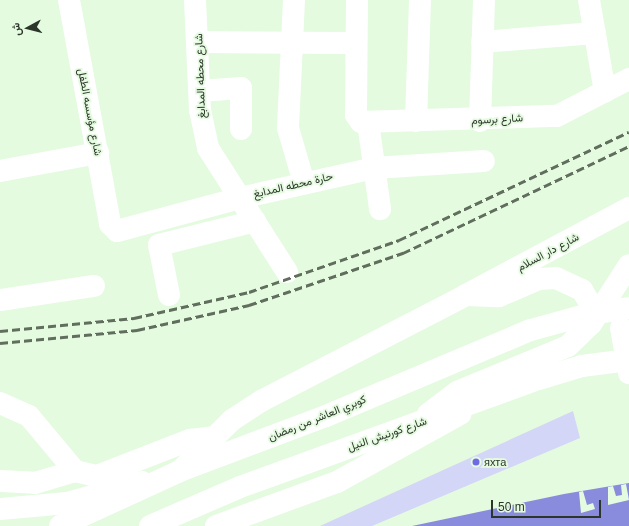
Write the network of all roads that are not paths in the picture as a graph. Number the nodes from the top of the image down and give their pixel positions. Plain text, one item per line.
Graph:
1 (69, 0) edge
2 (194, 0) edge
3 (294, 0) edge
4 (357, 0) edge
5 (420, 0) edge
6 (484, 0) edge
7 (589, 0) edge
8 (594, 33) junction
9 (199, 42) junction
10 (482, 42) junction
11 (356, 43) junction
12 (292, 44) junction
13 (629, 79) edge
14 (200, 91) junction
15 (605, 92) junction
16 (362, 121) junction
17 (416, 121) junction
18 (480, 121) junction
19 (241, 129) dead end
20 (98, 153) junction
21 (484, 161) dead end
22 (374, 168) junction
23 (0, 171) edge
24 (304, 183) junction
25 (240, 198) junction
26 (629, 208) edge
27 (380, 209) dead end
28 (256, 221) junction
29 (110, 224) joint
30 (629, 265) edge
31 (287, 272) dead end
32 (94, 286) dead end
33 (169, 296) dead end
34 (466, 296) junction
35 (0, 300) edge
36 (597, 315) junction
37 (625, 318) edge
38 (629, 360) edge
39 (629, 373) edge
40 (492, 396) junction
41 (0, 403) edge
42 (421, 422) junction
43 (214, 437) junction
44 (75, 471) junction
45 (180, 471) junction
46 (0, 481) edge
47 (0, 509) edge
48 (60, 526) edge
49 (150, 526) edge
50 (216, 526) edge

1 - 20 main road, شارع مؤسسه الطفل
2 - 9 main road, شارع محطه المدابغ
3 - 12 main road
4 - 11 main road
5 - 17 main road
6 - 10 main road
7 - 8 main road
8 - 10 main road
8 - 15 main road
9 - 12 main road
9 - 14 main road, شارع محطه المدابغ
10 - 18 main road
11 - 12 main road
11 - 16 main road
12 - 24 main road
13 - 15 main road, شارع برسوم
14 - 19 main road
14 - 25 main road, شارع محطه المدابغ
15 - 18 main road, شارع برسوم
16 - 17 main road, شارع برسوم
16 - 22 main road
17 - 18 main road, شارع برسوم
20 - 23 main road
20 - 29 main road, شارع مؤسسه الطفل
21 - 22 main road, حارة محطه المدابغ
22 - 24 main road, حارة محطه المدابغ
22 - 27 main road
24 - 25 main road, حارة محطه المدابغ
25 - 28 main road, شارع محطه المدابغ
25 - 29 main road, حارة محطه المدابغ
26 - 34 main road, شارع دار السلام
28 - 31 main road, شارع محطه المدابغ
28 - 33 main road
30 - 36 main road
32 - 35 main road
34 - 36 main road
34 - 43 main road
36 - 42 main road
37 - 39 main road
37 - 45 main road, كوبري العاشر من رمضان
38 - 40 main road, شارع كورنيش النيل
40 - 42 main road, شارع كورنيش النيل
40 - 50 main road
41 - 44 main road
42 - 49 main road, شارع كورنيش النيل
43 - 44 main road
43 - 45 main road
44 - 46 main road
45 - 47 main road, كوبري العاشر من رمضان
45 - 48 main road

